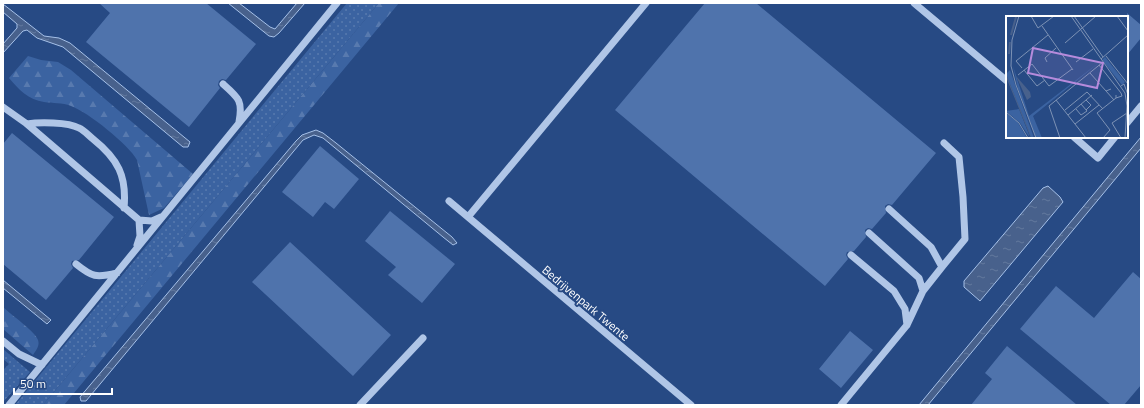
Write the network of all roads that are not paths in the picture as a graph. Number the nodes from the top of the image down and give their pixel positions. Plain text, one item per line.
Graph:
1 (337, 3) edge
2 (646, 3) edge
3 (914, 3) edge
4 (1006, 80) edge
5 (223, 84) dead end
6 (1141, 106) edge
7 (3, 107) edge
8 (1128, 122) edge
9 (27, 124) junction
10 (238, 124) junction
11 (1075, 138) edge
12 (1114, 138) edge
13 (944, 143) dead end
14 (449, 201) dead end
15 (124, 208) junction
16 (889, 209) dead end
17 (164, 215) junction
18 (468, 217) junction
19 (139, 220) junction
20 (869, 233) dead end
21 (135, 251) junction
22 (851, 255) dead end
23 (76, 264) dead end
24 (942, 267) junction
25 (117, 273) junction
26 (923, 291) junction
27 (907, 325) junction
28 (423, 338) dead end
29 (3, 341) edge
30 (42, 365) junction
31 (9, 405) edge
32 (360, 405) edge
33 (691, 405) edge
34 (841, 405) edge

1 - 10 street
2 - 18 street
3 - 4 street
5 - 10 street
6 - 8 street
7 - 9 street
9 - 15 street
9 - 15 street
10 - 17 street
11 - 12 street
13 - 24 street
14 - 18 street, Bedrijvenpark Twente
15 - 19 street
16 - 24 street
17 - 19 street
17 - 21 street
18 - 33 street, Bedrijvenpark Twente
19 - 21 street
20 - 26 street
21 - 25 street
22 - 27 street
23 - 25 street
24 - 26 street
25 - 30 street
26 - 27 street
27 - 34 street
28 - 32 street
29 - 30 street
30 - 31 street

